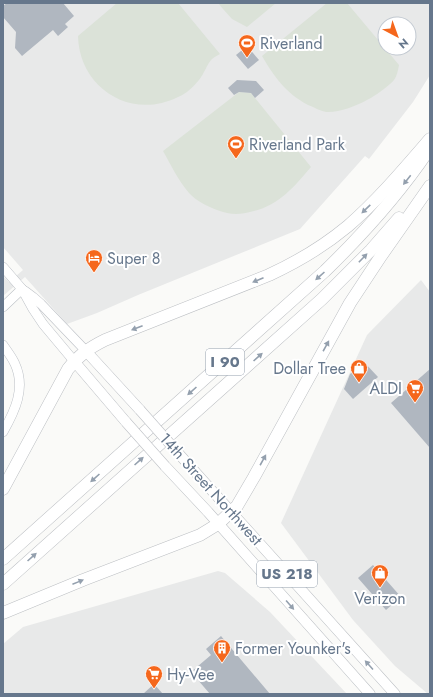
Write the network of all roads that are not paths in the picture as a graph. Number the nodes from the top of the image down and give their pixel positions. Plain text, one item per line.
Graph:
1 (430, 139) edge
2 (430, 148) edge
3 (430, 179) edge
4 (430, 186) edge
5 (3, 267) edge
6 (22, 289) junction
7 (3, 307) edge
8 (3, 345) edge
9 (85, 350) junction
10 (74, 361) junction
11 (3, 432) edge
12 (3, 489) edge
13 (232, 511) junction
14 (218, 524) junction
15 (3, 559) edge
16 (3, 584) edge
17 (3, 612) edge
18 (368, 692) edge
19 (396, 694) edge

1 -> 9 highway
2 -> 15 highway, I 90
16 -> 3 highway, I 90
13 -> 4 highway
5 - 6 main road, 14th Street Northwest
6 - 7 main road
6 - 9 main road, 14th Street Northwest
6 - 10 main road, 14th Street Northwest
8 - 11 main road
9 - 10 highway
9 - 13 main road, 14th Street Northwest / US 218, bridge
10 - 12 highway
10 - 14 main road, 14th Street Northwest, bridge
13 - 14 highway
19 -> 13 main road, 14th Street Northwest / US 218
17 -> 14 highway
14 -> 18 main road, 14th Street Northwest / US 218

